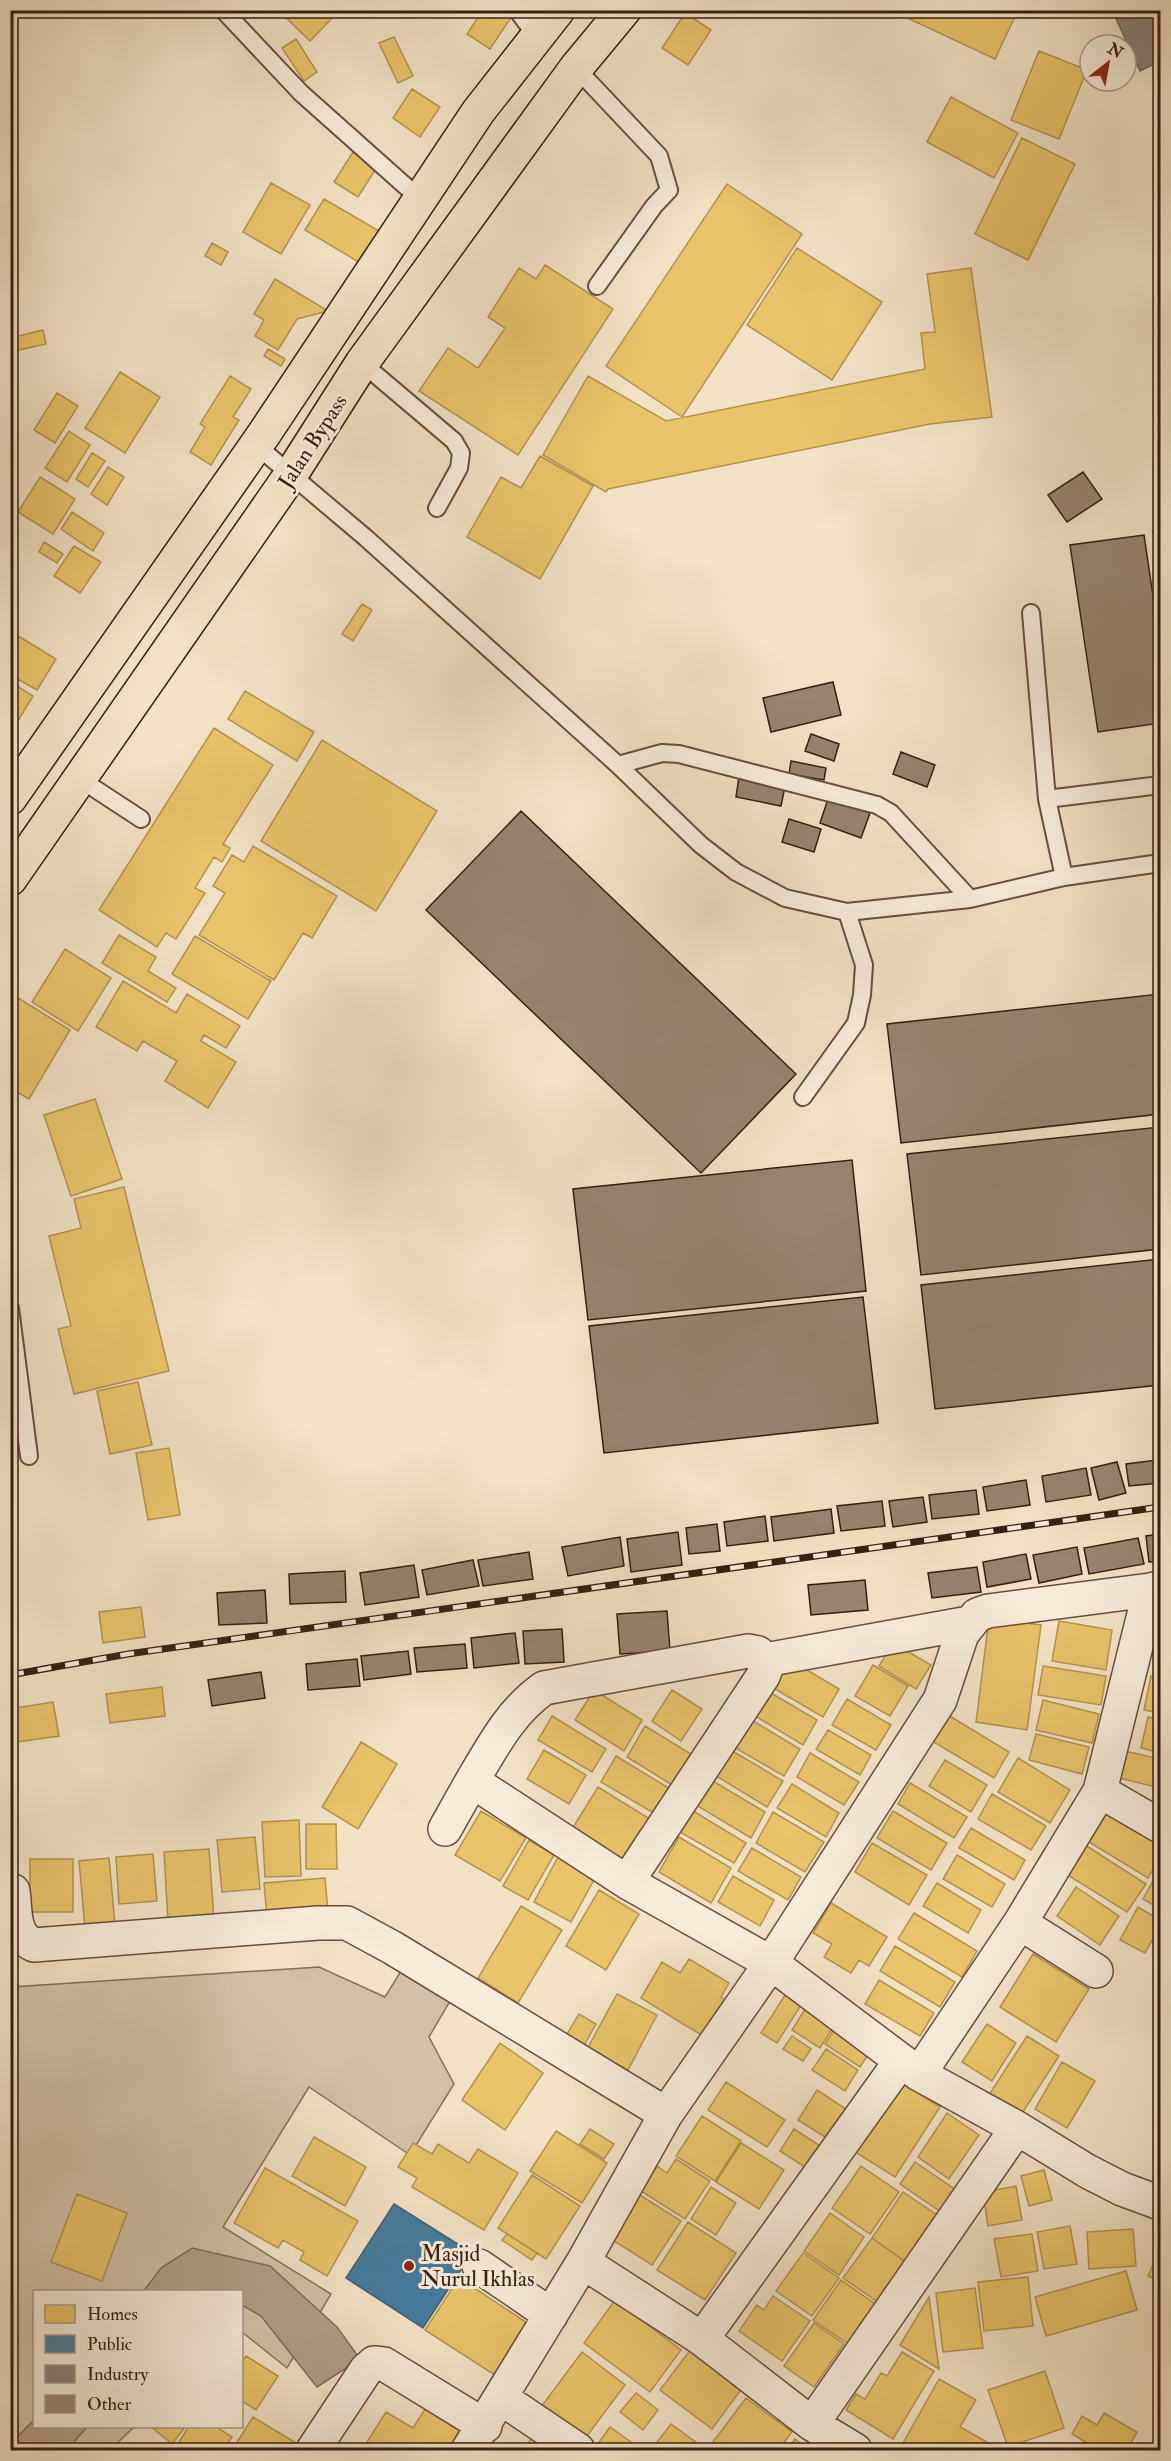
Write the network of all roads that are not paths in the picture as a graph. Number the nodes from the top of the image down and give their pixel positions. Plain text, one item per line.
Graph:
1 (223, 10) edge
2 (517, 10) edge
3 (558, 10) edge
4 (624, 10) edge
5 (537, 37) junction
6 (576, 68) junction
7 (420, 199) junction
8 (597, 286) dead end
9 (362, 363) junction
10 (256, 445) junction
11 (292, 473) junction
12 (437, 508) dead end
13 (1032, 613) dead end
14 (618, 765) junction
15 (80, 779) junction
16 (1161, 785) edge
17 (10, 798) edge
18 (1047, 799) junction
19 (141, 819) dead end
20 (1161, 863) edge
21 (1064, 877) junction
22 (10, 879) edge
23 (970, 899) junction
24 (847, 912) junction
25 (803, 1097) dead end
26 (10, 1308) edge
27 (29, 1456) dead end
28 (1155, 1589) edge
29 (969, 1623) junction
30 (765, 1660) junction
31 (472, 1781) junction
32 (1100, 1791) junction
33 (1161, 1826) edge
34 (445, 1829) dead end
35 (627, 1882) junction
36 (13, 1891) dead end
37 (1020, 1923) junction
38 (771, 1963) junction
39 (1096, 1971) dead end
40 (910, 2068) junction
41 (666, 2114) junction
42 (1017, 2128) junction
43 (1161, 2203) edge
44 (583, 2262) junction
45 (478, 2266) dead end
46 (551, 2315) junction
47 (702, 2339) junction
48 (501, 2398) junction
49 (812, 2424) junction
50 (476, 2438) edge
51 (313, 2451) edge
52 (579, 2451) edge
53 (855, 2451) edge

1 - 7 lane
2 - 5 lane
3 - 5 highway, Jalan Bypass
4 - 6 highway, Jalan Bypass
5 - 7 highway, Jalan Bypass
6 - 8 lane
6 - 9 highway, Jalan Bypass
7 - 10 highway, Jalan Bypass
9 - 11 highway, Jalan Bypass
9 - 12 lane
10 - 11 lane
10 - 17 highway, Jalan Bypass
11 - 14 lane
11 - 15 highway, Jalan Bypass
13 - 18 lane
14 - 23 lane
14 - 24 lane
15 - 19 lane
15 - 22 highway, Jalan Bypass
16 - 18 lane
18 - 21 lane
20 - 21 lane
21 - 23 lane
23 - 24 lane
24 - 25 lane
26 - 27 lane
28 - 29 street
28 - 32 street
29 - 30 street
29 - 38 street
30 - 31 street
30 - 35 street
31 - 34 street
31 - 35 street
32 - 33 street
32 - 37 street
35 - 38 street
36 - 41 street
37 - 39 street
37 - 40 street
38 - 40 street
38 - 41 street
40 - 42 street
40 - 47 street
41 - 44 street
42 - 43 street
42 - 49 street
44 - 46 street
44 - 47 street
45 - 46 street
46 - 48 street
47 - 49 street
48 - 50 street
48 - 52 street
49 - 53 street
50 - 51 street

